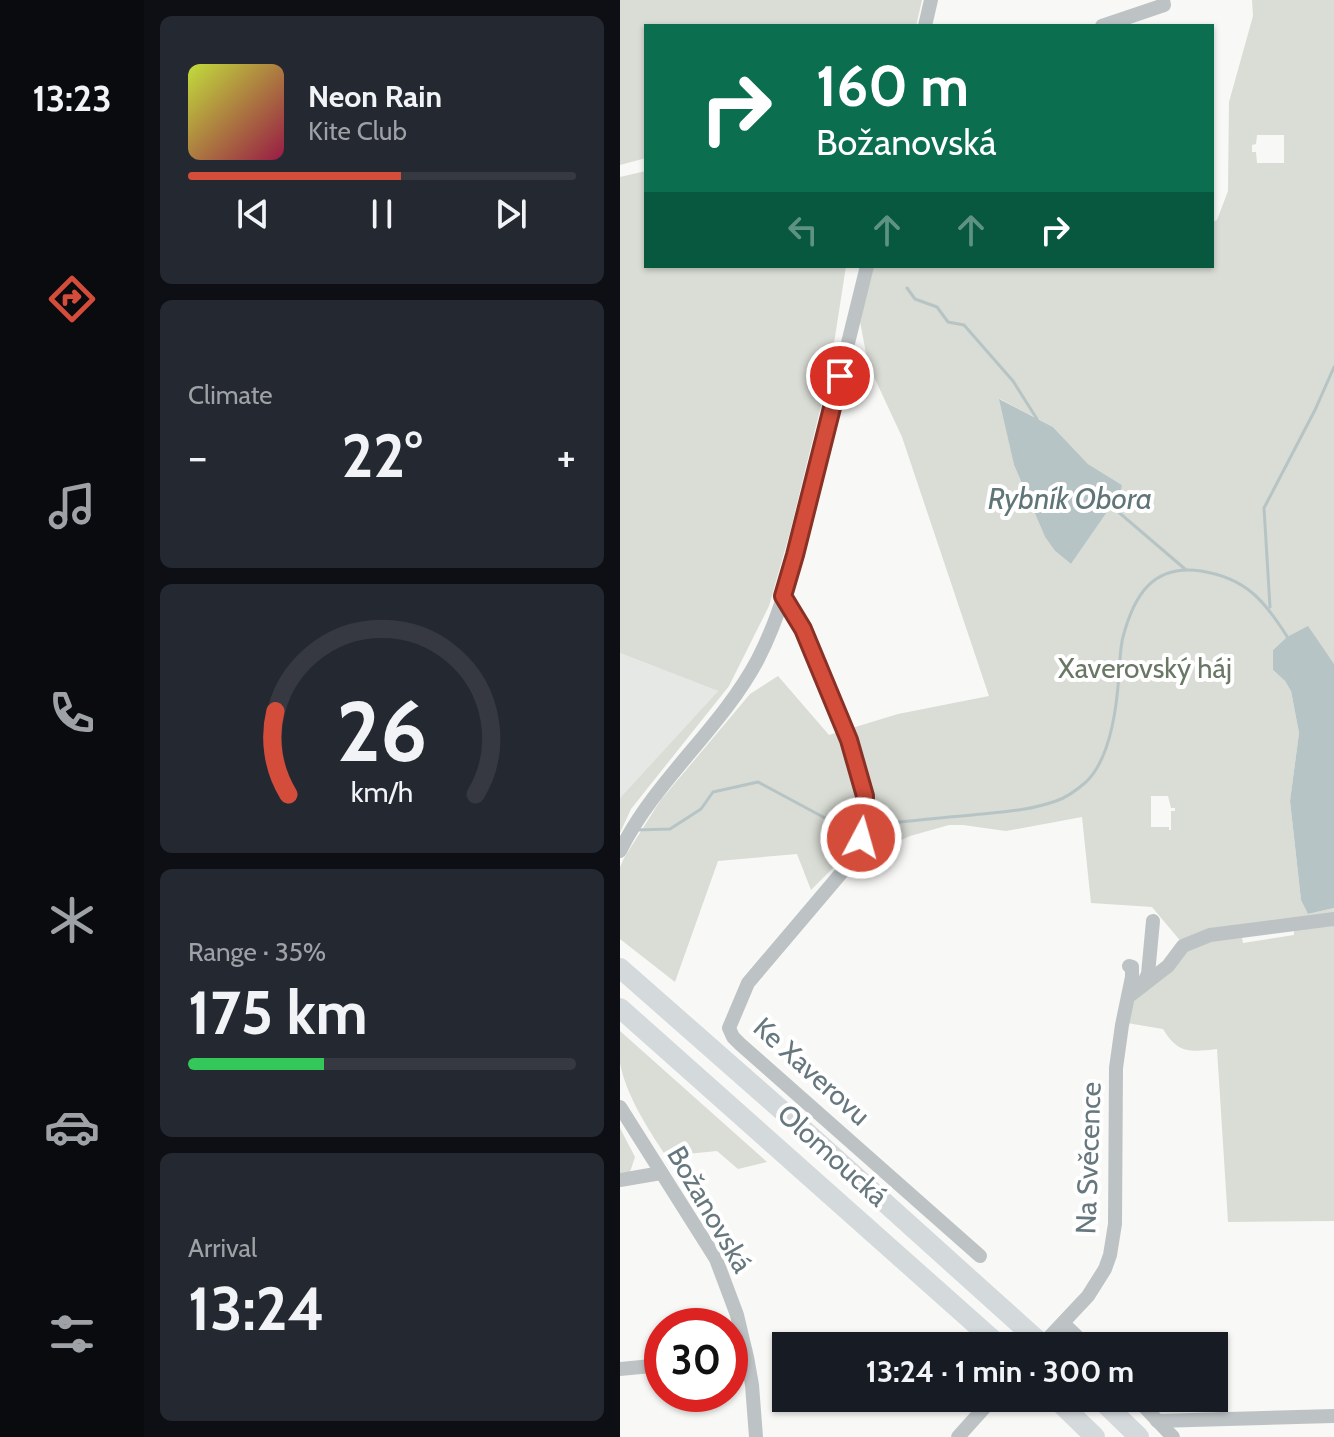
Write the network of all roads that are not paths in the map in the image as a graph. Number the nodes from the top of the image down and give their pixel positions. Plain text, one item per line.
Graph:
1 (931, 0) edge
2 (1163, 0) edge
3 (925, 24) edge
4 (1108, 24) edge
5 (867, 268) edge
6 (783, 596) junction
7 (620, 851) edge
8 (1334, 919) edge
9 (1153, 921) dead end
10 (1129, 966) dead end
11 (620, 968) edge
12 (1142, 986) junction
13 (1128, 997) junction
14 (620, 1008) edge
15 (620, 1107) edge
16 (661, 1173) junction
17 (620, 1180) edge
18 (980, 1256) dead end
19 (734, 1308) edge
20 (984, 1332) edge
21 (1045, 1332) edge
22 (1056, 1332) edge
23 (748, 1363) edge
24 (644, 1367) edge
25 (620, 1369) edge
26 (980, 1412) edge
27 (1069, 1412) edge
28 (1113, 1412) edge
29 (1149, 1412) edge
30 (1334, 1416) edge
31 (1157, 1421) junction
32 (756, 1437) edge
33 (958, 1437) edge
34 (1095, 1437) edge
35 (1139, 1437) edge
36 (1173, 1437) edge

1 - 3 street
2 - 4 street
5 - 6 street
6 - 7 street
6 - 18 street, Ke Xaverovu
8 - 12 street
9 - 12 street
10 - 13 street, Na Svěcence
11 - 21 highway, Olomoucká
12 - 13 street
13 - 22 street, Na Svěcence
14 - 20 highway, Olomoucká
15 - 16 street, Božanovská
16 - 17 street
16 - 19 street, Božanovská
23 - 32 street, Božanovská
24 - 25 street
26 - 33 street
27 - 34 highway
28 - 35 highway
29 - 31 street
30 - 31 street
31 - 36 street

